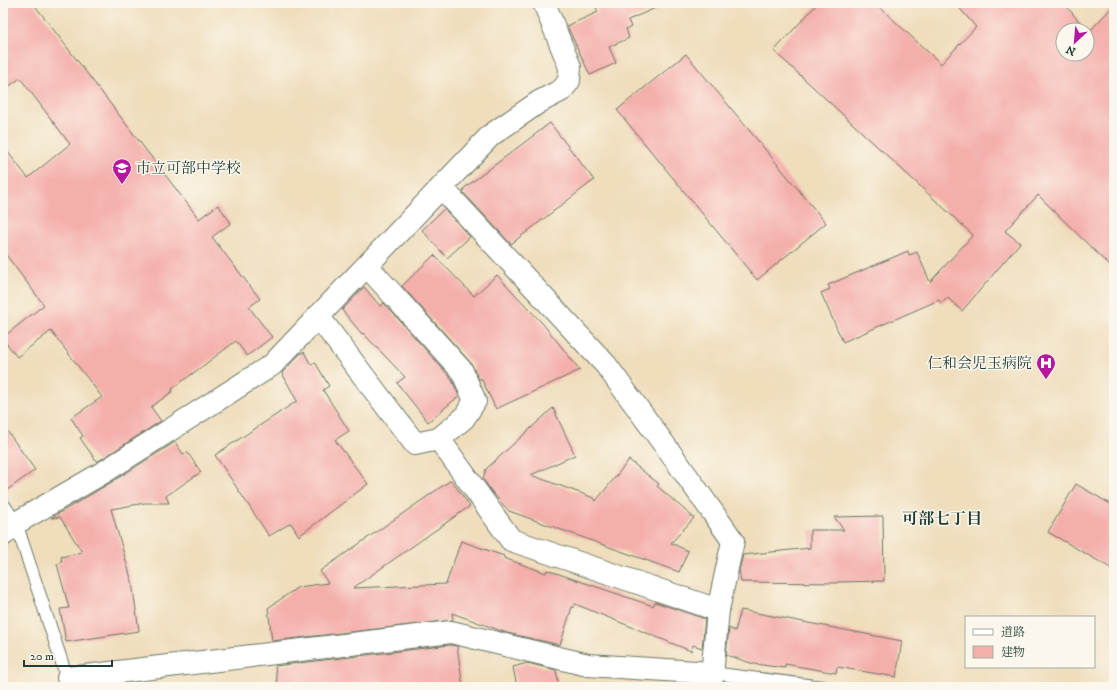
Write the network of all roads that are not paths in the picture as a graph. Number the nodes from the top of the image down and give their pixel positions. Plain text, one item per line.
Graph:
1 (544, 3) edge
2 (442, 188) junction
3 (367, 266) junction
4 (318, 316) junction
5 (439, 439) junction
6 (3, 504) edge
7 (9, 529) edge
8 (718, 610) junction
9 (711, 680) edge
10 (69, 683) edge
11 (823, 687) edge

1 - 2 street
2 - 3 street
2 - 8 street
3 - 4 street
3 - 5 street
4 - 5 street
4 - 7 street
5 - 8 street
6 - 7 lane
7 - 10 lane
8 - 9 street
9 - 10 street
9 - 11 lane

